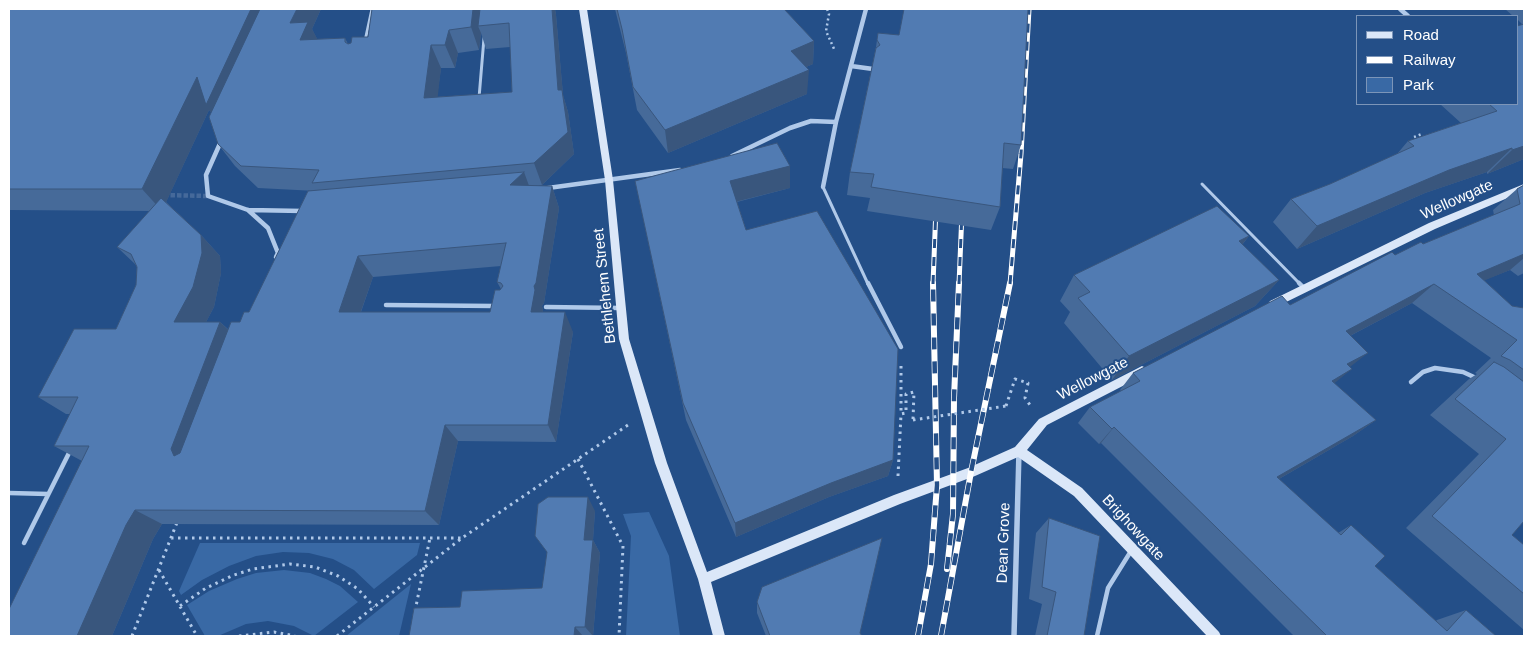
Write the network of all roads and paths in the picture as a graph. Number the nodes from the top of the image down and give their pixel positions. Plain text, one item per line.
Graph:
1 (372, 9) edge
2 (583, 9) edge
3 (827, 9) edge
4 (866, 9) edge
5 (484, 36) edge
6 (364, 46) edge
7 (851, 66) junction
8 (873, 69) edge
9 (479, 101) edge
10 (836, 122) junction
11 (225, 131) edge
12 (1422, 134) edge
13 (1419, 141) edge
14 (725, 159) edge
15 (687, 169) edge
16 (609, 180) junction
17 (1202, 184) dead end
18 (1524, 187) edge
19 (823, 188) joint
20 (542, 189) edge
21 (248, 210) junction
22 (311, 210) edge
23 (275, 262) edge
24 (1304, 288) junction
25 (386, 305) dead end
26 (498, 306) edge
27 (546, 307) dead end
28 (620, 308) junction
29 (1260, 310) edge
30 (901, 347) joint
31 (1147, 368) edge
32 (1481, 380) edge
33 (1410, 382) dead end
34 (1025, 398) dead end
35 (645, 413) junction
36 (900, 414) junction
37 (73, 445) edge
38 (1019, 451) junction
39 (578, 459) junction
40 (9, 493) edge
41 (48, 494) junction
42 (898, 499) junction
43 (181, 511) edge
44 (171, 538) junction
45 (430, 538) junction
46 (462, 538) junction
47 (24, 543) dead end
48 (1132, 549) junction
49 (424, 568) junction
50 (159, 569) junction
51 (704, 579) junction
52 (180, 606) junction
53 (374, 607) junction
54 (414, 617) edge
55 (132, 636) edge
56 (197, 636) edge
57 (239, 636) edge
58 (295, 636) edge
59 (337, 636) edge
60 (619, 636) edge
61 (719, 636) edge
62 (1014, 636) edge
63 (1097, 636) edge
64 (1215, 636) edge

1 - 6 lane
2 - 16 street, Bethlehem Street
3 - 7 path
4 - 7 street
5 - 9 lane
7 - 8 street
7 - 10 street
10 - 14 street
10 - 19 street
11 - 21 street
12 - 13 path
15 - 16 street
16 - 20 street
16 - 28 street, Bethlehem Street
17 - 24 lane
18 - 24 street, Wellowgate
19 - 30 lane
21 - 22 street
21 - 23 street
24 - 29 street, Wellowgate
25 - 26 lane
27 - 28 lane
28 - 35 street, Bethlehem Street
30 - 36 path
31 - 38 street, Wellowgate
32 - 33 lane
34 - 36 path, bridge
35 - 39 path
35 - 51 street, Bethlehem Street
36 - 42 path
37 - 41 lane
38 - 42 street, Wellowgate
38 - 48 street, Brighowgate
38 - 62 street, Dean Grove
39 - 46 path
39 - 60 path
40 - 41 lane
41 - 47 lane
42 - 51 street, Wellowgate
43 - 44 path
44 - 45 path
44 - 50 path
45 - 46 path
45 - 49 path
46 - 49 path
48 - 63 lane
48 - 64 street, Brighowgate
49 - 53 path
49 - 54 path
50 - 52 path
50 - 55 path
51 - 61 street, Bethlehem Street
52 - 53 path
52 - 56 path
53 - 59 path
57 - 58 path

